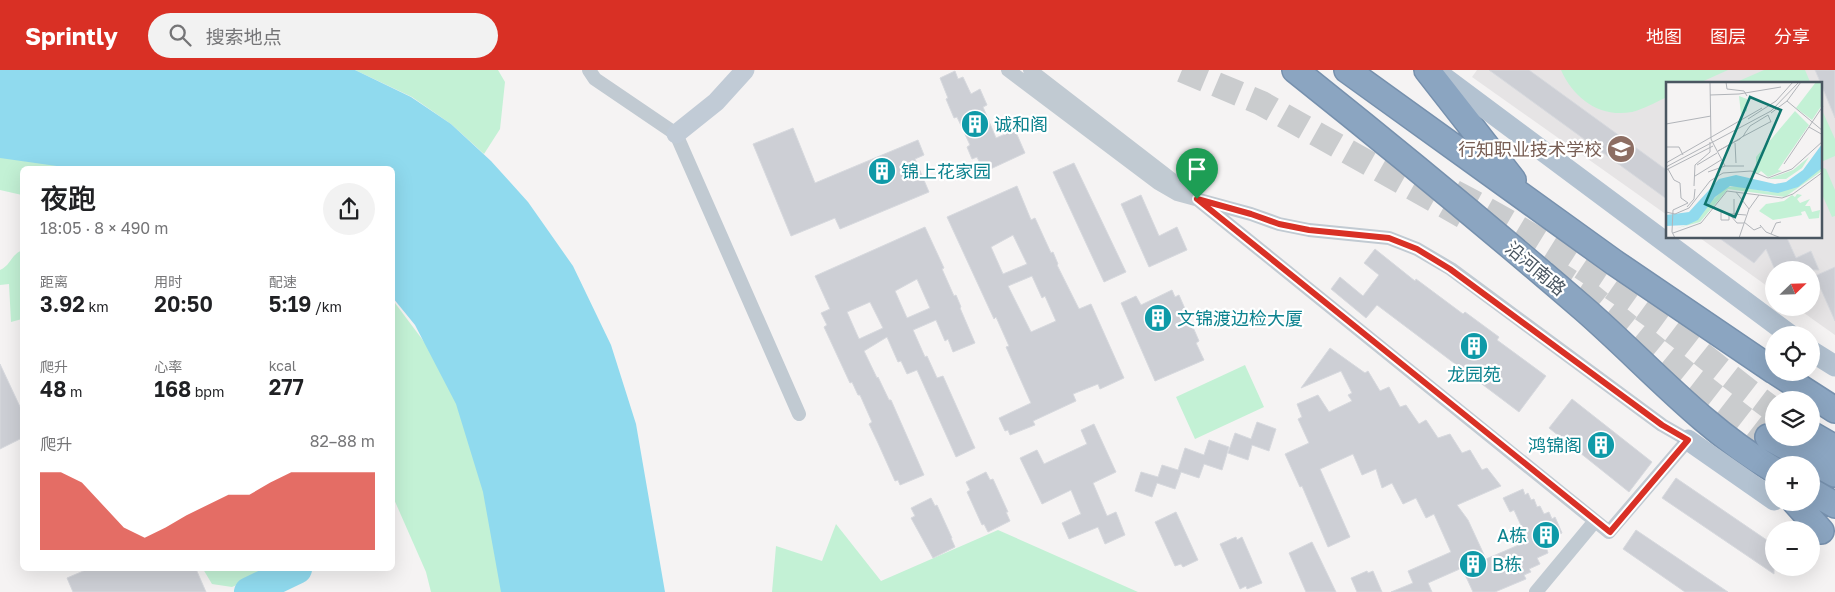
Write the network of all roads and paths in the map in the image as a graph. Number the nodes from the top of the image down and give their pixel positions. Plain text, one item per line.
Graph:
1 (589, 70) edge
2 (745, 70) edge
3 (1008, 70) edge
4 (1030, 70) edge
5 (1295, 70) edge
6 (1347, 70) edge
7 (1427, 70) edge
8 (1434, 70) edge
9 (676, 134) junction
10 (1197, 199) junction
11 (1530, 202) junction
12 (1778, 326) edge
13 (1820, 357) edge
14 (1765, 365) edge
15 (1835, 366) edge
16 (1789, 381) edge
17 (1835, 410) edge
18 (799, 414) dead end
19 (1820, 439) edge
20 (1688, 440) junction
21 (1784, 446) tunnel mouth
22 (1835, 448) edge
23 (1765, 465) edge
24 (1835, 474) edge
25 (1765, 494) edge
26 (1820, 496) edge
27 (1835, 505) edge
28 (1792, 511) edge
29 (1804, 511) edge
30 (1595, 521) junction
31 (1828, 535) edge
32 (1536, 592) edge

1 - 9 street
2 - 9 street
3 - 10 street
4 - 10 street
5 - 23 highway, 沿河南路
6 - 11 highway
7 - 11 highway
8 - 12 main road
9 - 18 street
10 - 20 street
10 - 30 street
11 - 14 highway
13 - 15 main road
16 - 17 highway
19 - 22 highway
20 - 25 main road
20 - 30 street
21 - 24 highway
26 - 27 highway
28 - 31 main road
29 - 31 highway
30 - 32 street

